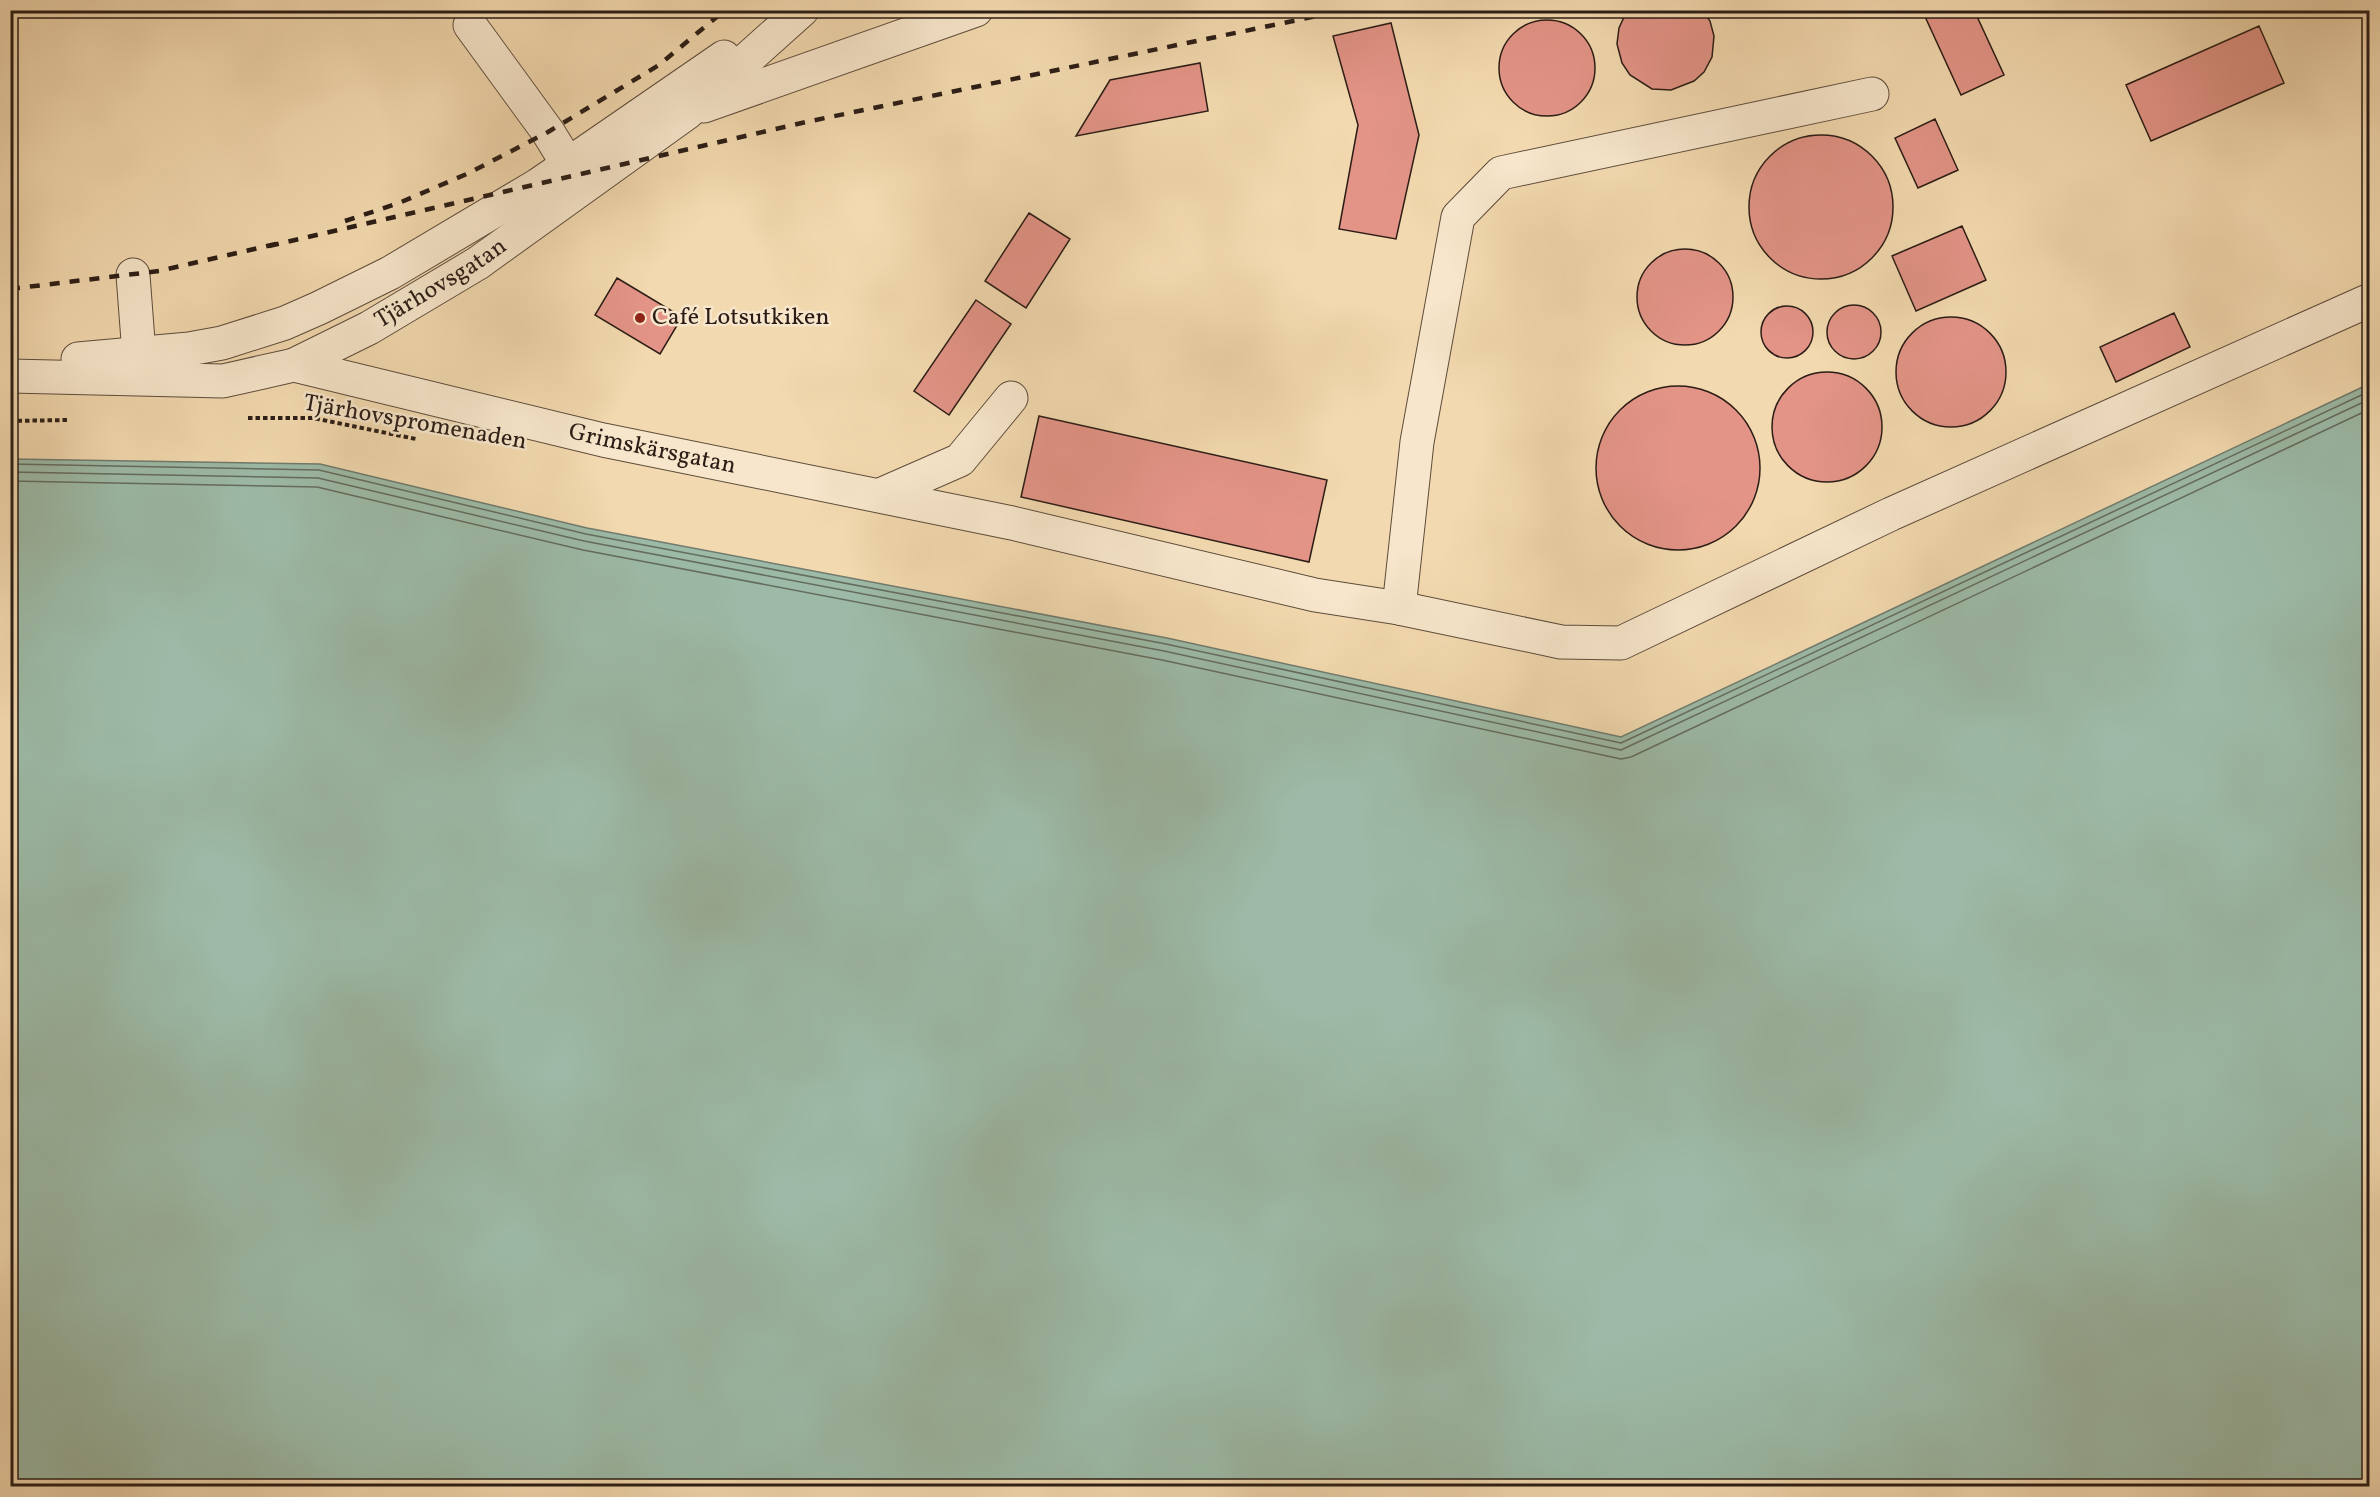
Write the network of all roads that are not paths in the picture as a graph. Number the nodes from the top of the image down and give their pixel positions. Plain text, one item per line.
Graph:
1 (796, 10) edge
2 (802, 10) edge
3 (976, 10) edge
4 (470, 25) dead end
5 (1872, 94) dead end
6 (688, 112) junction
7 (576, 176) junction
8 (132, 275) dead end
9 (2370, 300) edge
10 (140, 354) junction
11 (294, 364) junction
12 (10, 366) edge
13 (10, 376) edge
14 (1011, 398) dead end
15 (880, 495) junction
16 (1399, 608) junction

1 - 7 street, Tjärhovsgatan
2 - 6 street, Tjärhovsgatan
3 - 6 street
4 - 7 street
5 - 16 street
6 - 7 street, Tjärhovsgatan
7 - 10 street, Tjärhovsgatan
7 - 11 street, Tjärhovsgatan
8 - 10 street
9 - 16 street, Grimskärsgatan
10 - 12 street, Tjärhovsgatan
11 - 13 street, Tjärhovsgatan
11 - 15 street, Grimskärsgatan
14 - 15 street
15 - 16 street, Grimskärsgatan

